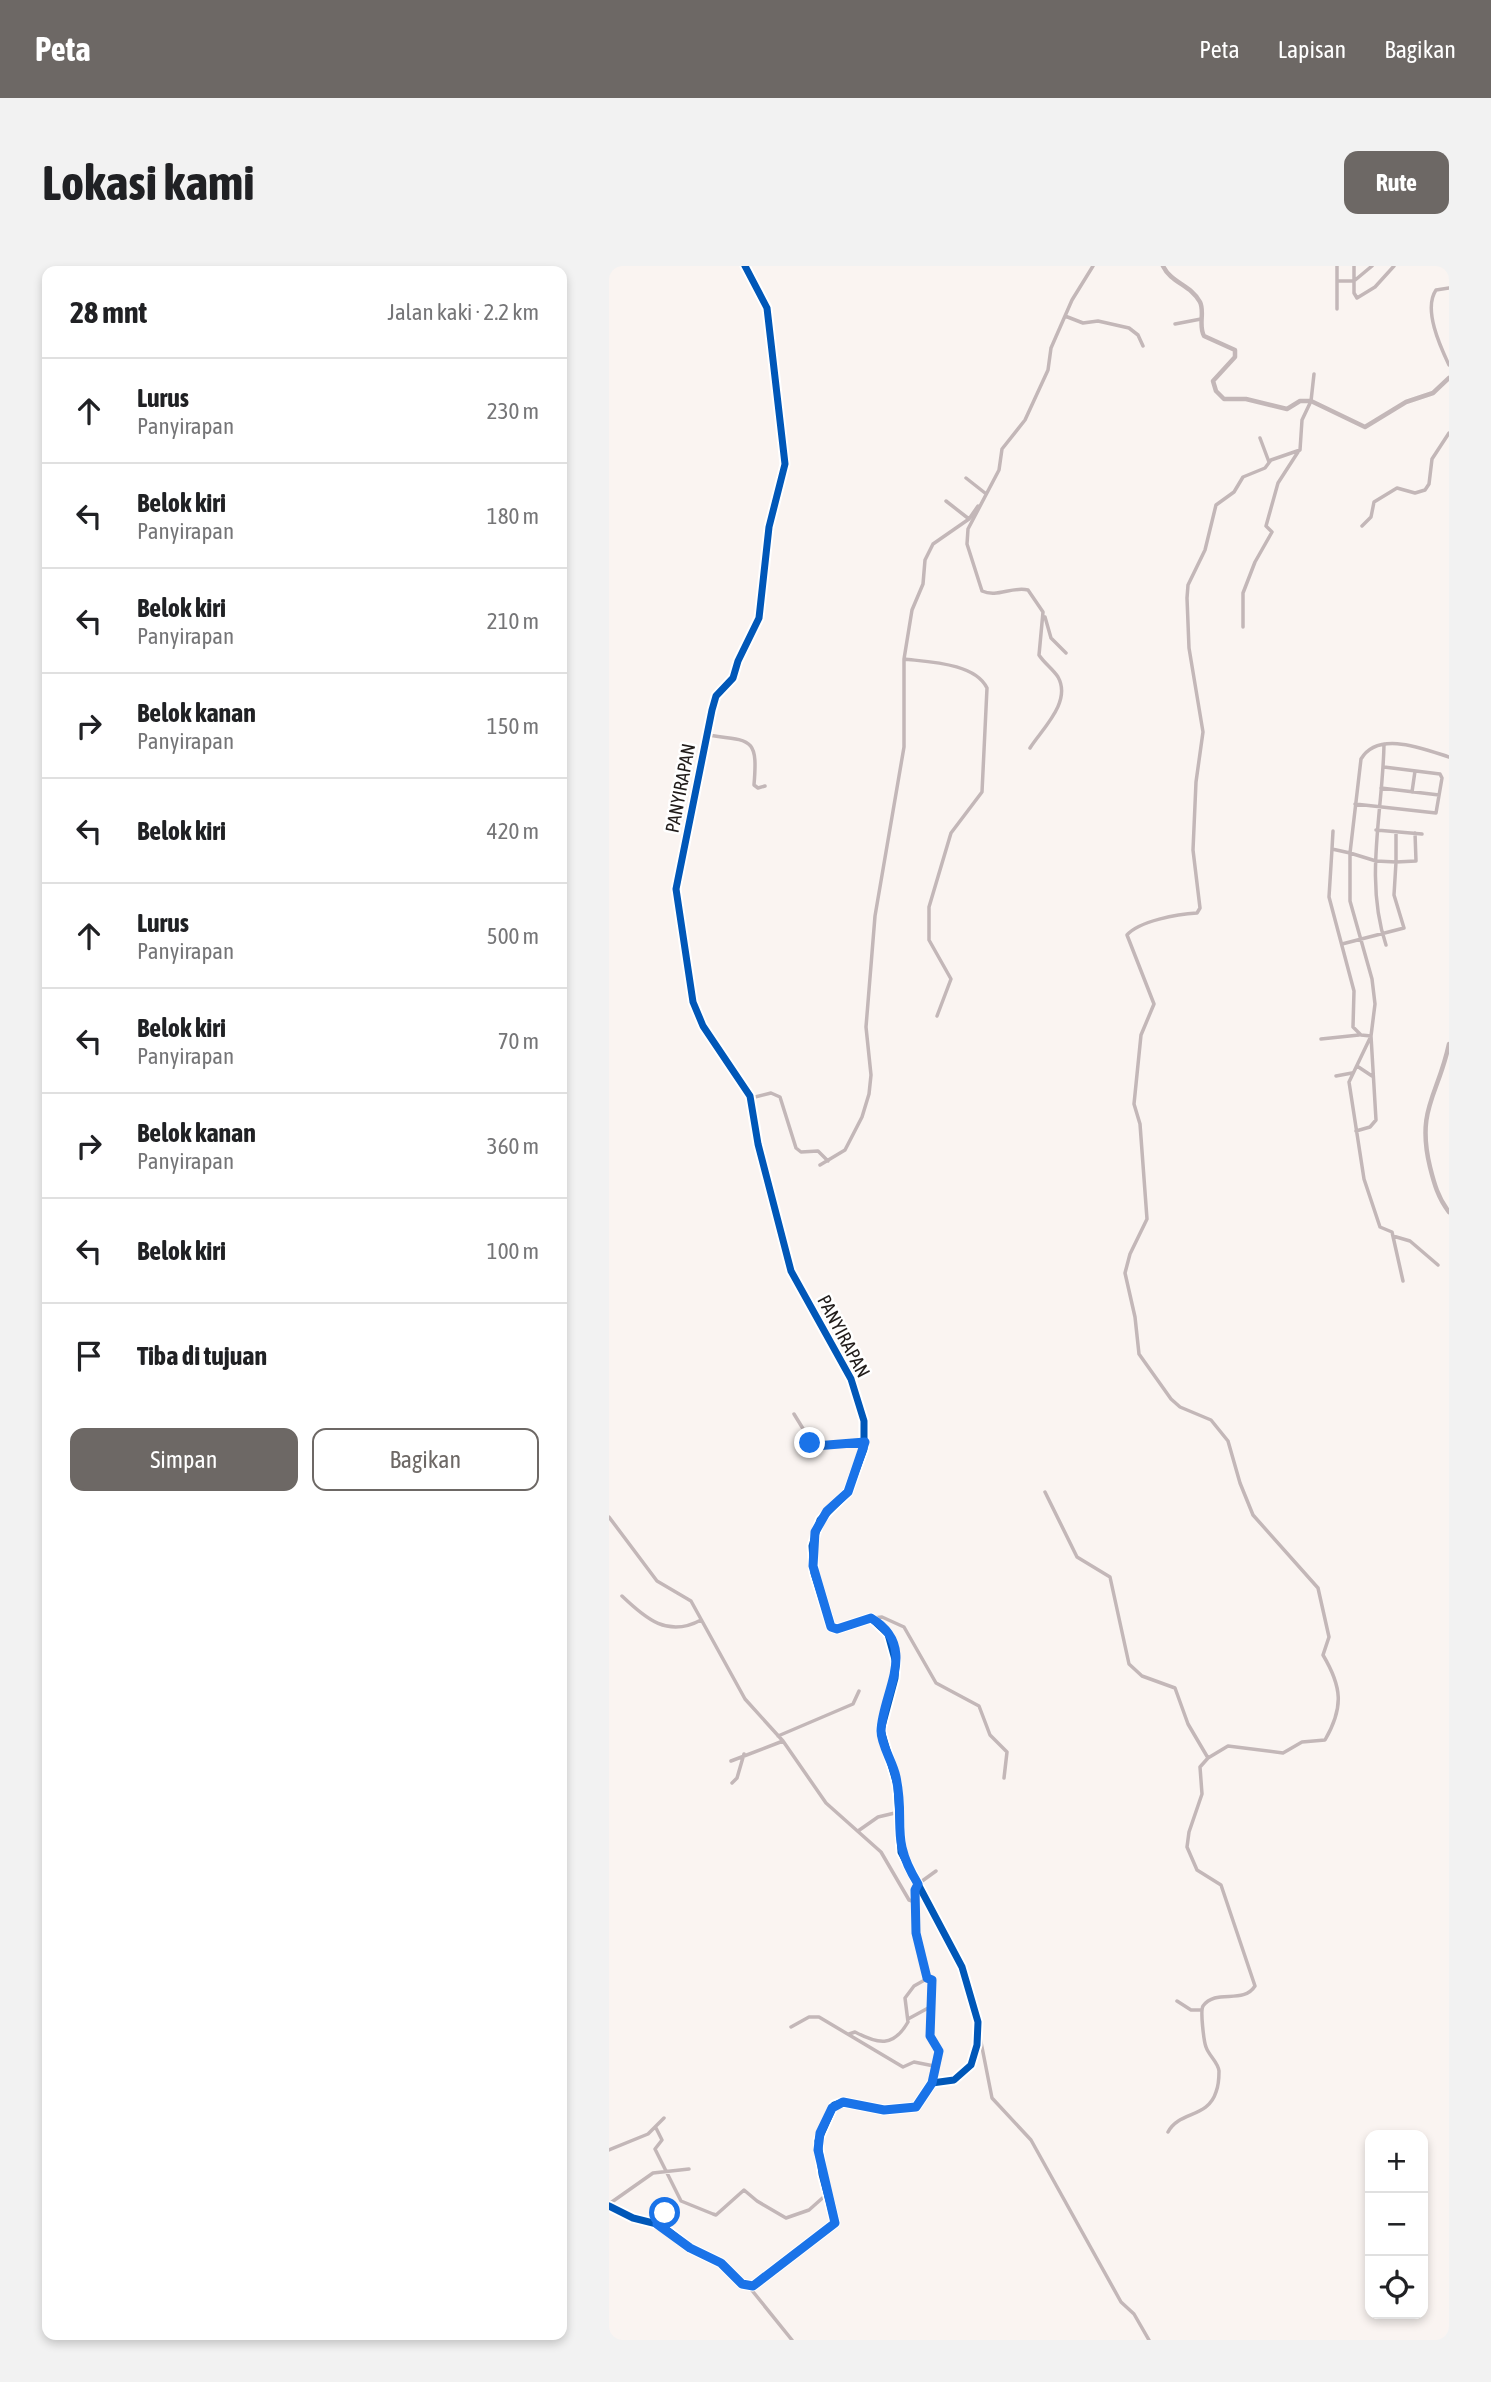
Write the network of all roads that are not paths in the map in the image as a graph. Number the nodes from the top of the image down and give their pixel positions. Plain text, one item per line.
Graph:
1 (745, 266) edge
2 (1093, 266) edge
3 (1163, 266) edge
4 (1337, 266) edge
5 (1354, 266) edge
6 (1371, 266) edge
7 (1394, 266) edge
8 (1338, 281) junction
9 (1354, 281) junction
10 (1449, 288) edge
11 (1337, 309) dead end
12 (1065, 316) junction
13 (1201, 319) junction
14 (1175, 324) dead end
15 (1143, 346) dead end
16 (1449, 365) edge
17 (1314, 374) dead end
18 (1449, 378) edge
19 (1311, 401) junction
20 (1449, 433) edge
21 (1260, 438) dead end
22 (1300, 450) junction
23 (1269, 462) junction
24 (966, 478) dead end
25 (985, 493) junction
26 (946, 501) dead end
27 (978, 506) junction
28 (969, 519) junction
29 (1363, 526) dead end
30 (1043, 612) junction
31 (1243, 627) dead end
32 (1066, 653) dead end
33 (904, 659) junction
34 (707, 734) junction
35 (1384, 744) junction
36 (1030, 748) dead end
37 (1449, 757) edge
38 (1384, 767) junction
39 (1415, 771) junction
40 (765, 786) dead end
41 (1381, 788) junction
42 (1412, 792) junction
43 (1439, 795) junction
44 (1355, 804) junction
45 (1378, 808) junction
46 (1376, 830) junction
47 (1333, 831) dead end
48 (1396, 832) junction
49 (1415, 832) junction
50 (1422, 834) dead end
51 (1332, 849) junction
52 (1350, 853) junction
53 (1376, 861) junction
54 (1396, 862) junction
55 (1381, 934) junction
56 (1362, 939) junction
57 (1342, 944) junction
58 (1386, 945) dead end
59 (937, 1016) dead end
60 (1361, 1035) junction
61 (1371, 1036) junction
62 (1321, 1039) dead end
63 (1449, 1044) edge
64 (1357, 1066) junction
65 (1352, 1073) junction
66 (1336, 1076) dead end
67 (1371, 1076) junction
68 (751, 1098) junction
69 (1356, 1131) junction
70 (828, 1161) junction
71 (820, 1165) dead end
72 (1449, 1212) edge
73 (1393, 1236) junction
74 (1438, 1265) dead end
75 (1403, 1281) dead end
76 (794, 1414) dead end
77 (865, 1442) junction
78 (1045, 1492) dead end
79 (609, 1517) edge
80 (622, 1596) dead end
81 (871, 1618) junction
82 (701, 1620) junction
83 (859, 1691) dead end
84 (778, 1736) junction
85 (783, 1741) junction
86 (744, 1754) junction
87 (1208, 1758) junction
88 (731, 1761) dead end
89 (1004, 1778) dead end
90 (732, 1783) dead end
91 (899, 1812) junction
92 (858, 1831) junction
93 (936, 1871) dead end
94 (918, 1884) junction
95 (915, 1902) junction
96 (927, 1978) junction
97 (1177, 2001) dead end
98 (930, 2007) junction
99 (1201, 2010) junction
100 (908, 2019) junction
101 (791, 2026) dead end
102 (849, 2034) junction
103 (979, 2035) junction
104 (934, 2066) junction
105 (932, 2083) junction
106 (664, 2118) dead end
107 (656, 2128) junction
108 (1168, 2132) dead end
109 (609, 2150) edge
110 (689, 2169) dead end
111 (667, 2172) junction
112 (827, 2194) junction
113 (609, 2205) edge
114 (661, 2207) dead end
115 (657, 2224) junction
116 (750, 2288) junction
117 (792, 2340) edge
118 (1149, 2340) edge

1 - 34 street, PANYIRAPAN
2 - 12 street
3 - 13 street
4 - 8 street
5 - 9 street
6 - 9 street
7 - 9 street
8 - 9 street
8 - 11 street
10 - 16 street
12 - 15 street
12 - 25 street
13 - 14 street
13 - 19 street
17 - 19 street
18 - 19 street
19 - 22 street
20 - 29 street
21 - 23 street
22 - 23 street
22 - 31 street
23 - 87 street
24 - 25 street
25 - 27 street
26 - 28 street
27 - 28 street
27 - 30 street
28 - 33 street
30 - 32 street
30 - 36 street
33 - 59 street
33 - 70 street
34 - 40 street
34 - 68 street, PANYIRAPAN
35 - 37 street
35 - 38 street
35 - 44 street
38 - 39 street
38 - 41 street
39 - 42 street
39 - 43 street
41 - 42 street
41 - 45 street
42 - 43 street
43 - 45 street
44 - 45 street
44 - 52 street
45 - 46 street
46 - 48 street
46 - 53 street
47 - 51 street
48 - 49 street
48 - 54 street
49 - 50 street
49 - 54 street
51 - 52 street
51 - 57 street
52 - 53 street
52 - 56 street
53 - 54 street
53 - 55 street
54 - 55 street
55 - 56 street
55 - 58 street
56 - 57 street
56 - 61 street
57 - 60 street
60 - 61 street
60 - 62 street
61 - 64 street
61 - 67 street
63 - 72 street
64 - 65 street
64 - 67 street
65 - 66 street
65 - 69 street
67 - 69 street
68 - 70 street
68 - 77 street, PANYIRAPAN
69 - 73 street
70 - 71 street
73 - 74 street
73 - 75 street
76 - 77 street
77 - 81 street, PANYIRAPAN
78 - 87 street
79 - 82 street
80 - 82 street
81 - 89 street
81 - 91 street
82 - 84 street
83 - 84 street
84 - 85 street
85 - 86 street
85 - 92 street
86 - 88 street
86 - 90 street
87 - 99 street
91 - 92 street
91 - 94 street
92 - 95 street
93 - 94 street
94 - 95 street
94 - 103 street
95 - 96 street
96 - 98 street
96 - 100 street
97 - 99 street
98 - 100 street
98 - 104 street
99 - 108 street
100 - 102 street
101 - 102 street
102 - 104 street
103 - 105 street
103 - 118 street
104 - 105 street
105 - 112 street
106 - 107 street
107 - 109 street
107 - 111 street
110 - 111 street
111 - 112 street
111 - 113 street
112 - 116 street
113 - 115 street
114 - 115 street
115 - 116 street
116 - 117 street

